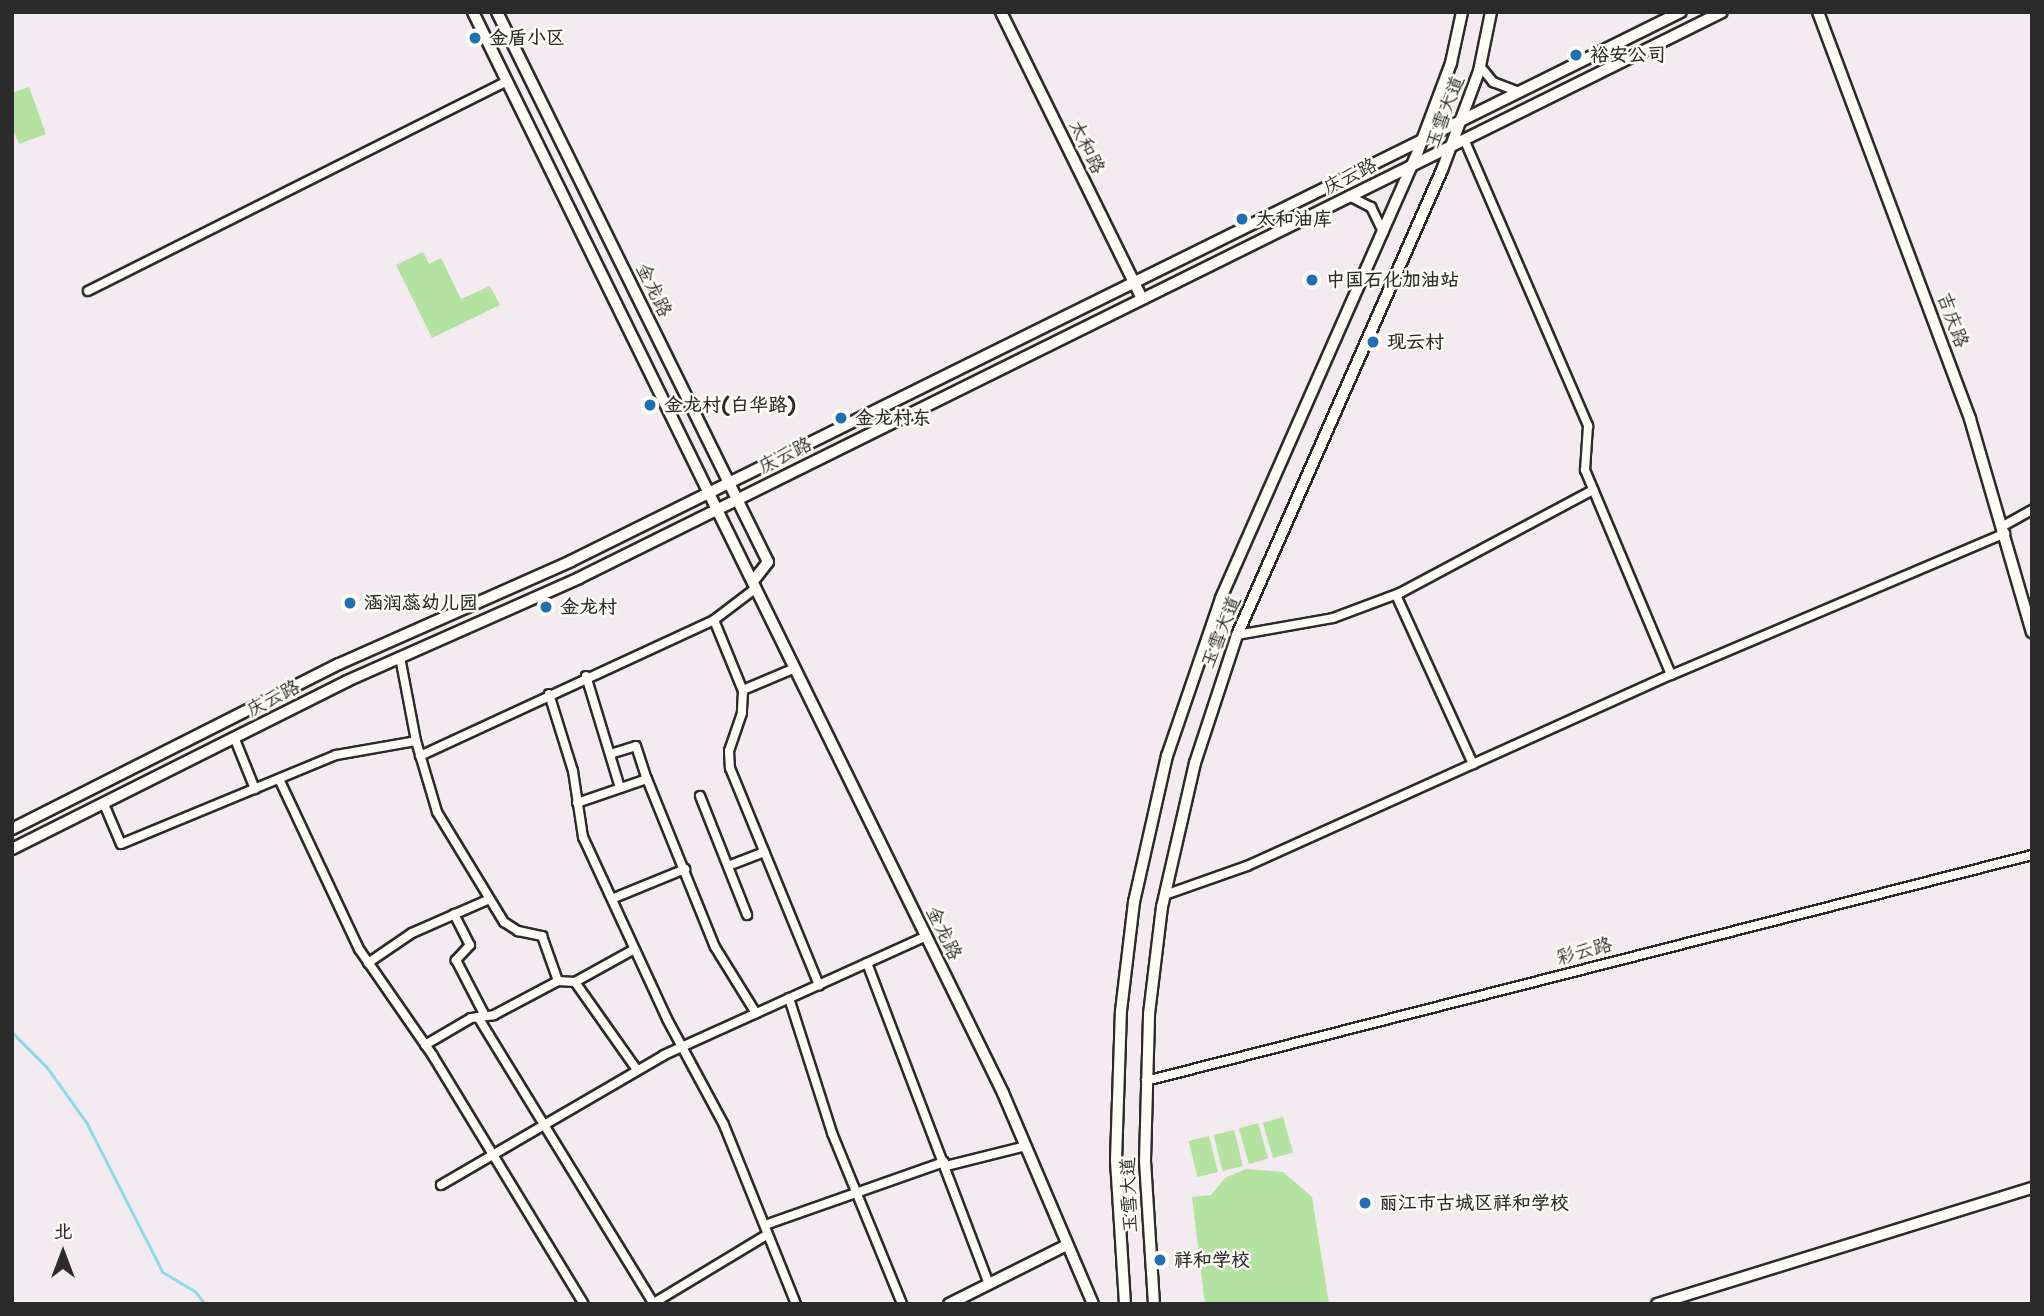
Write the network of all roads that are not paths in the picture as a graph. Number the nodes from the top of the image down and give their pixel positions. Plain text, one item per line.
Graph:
1 (473, 12) edge
2 (497, 12) edge
3 (1001, 12) edge
4 (1462, 12) edge
5 (1491, 12) edge
6 (1681, 12) edge
7 (1722, 12) edge
8 (1820, 12) edge
9 (1480, 66) junction
10 (507, 81) junction
11 (1519, 92) junction
12 (1461, 121) junction
13 (1423, 139) junction
14 (1464, 139) junction
15 (1451, 146) junction
16 (1412, 165) junction
17 (1349, 196) junction
18 (1383, 235) junction
19 (1134, 281) junction
20 (88, 291) dead end
21 (1142, 298) junction
22 (729, 482) junction
23 (1593, 490) junction
24 (709, 492) junction
25 (737, 498) junction
26 (717, 508) junction
27 (2032, 510) edge
28 (2004, 529) junction
29 (755, 585) junction
30 (1396, 595) junction
31 (714, 620) junction
32 (2032, 632) edge
33 (1237, 635) junction
34 (400, 657) junction
35 (795, 668) junction
36 (1671, 675) junction
37 (586, 676) junction
38 (743, 690) junction
39 (549, 694) junction
40 (234, 737) junction
41 (416, 741) junction
42 (610, 754) junction
43 (420, 756) junction
44 (1473, 764) junction
45 (279, 779) junction
46 (647, 779) junction
47 (620, 788) junction
48 (255, 789) junction
49 (700, 796) dead end
50 (577, 803) junction
51 (104, 804) junction
52 (12, 829) edge
53 (12, 849) edge
54 (764, 852) junction
55 (2032, 855) edge
56 (728, 866) junction
57 (685, 869) junction
58 (1165, 895) junction
59 (614, 898) junction
60 (487, 900) junction
61 (454, 914) junction
62 (747, 915) dead end
63 (926, 936) junction
64 (634, 950) junction
65 (368, 963) junction
66 (867, 963) junction
67 (558, 981) junction
68 (575, 982) junction
69 (819, 985) junction
70 (789, 998) junction
71 (756, 1013) junction
72 (482, 1017) junction
73 (425, 1045) junction
74 (682, 1047) junction
75 (637, 1070) junction
76 (1146, 1081) junction
77 (540, 1124) junction
78 (1026, 1146) junction
79 (492, 1153) junction
80 (945, 1164) junction
81 (441, 1185) dead end
82 (2032, 1188) edge
83 (857, 1193) junction
84 (766, 1229) junction
85 (1067, 1245) junction
86 (988, 1282) junction
87 (653, 1303) edge
88 (584, 1304) edge
89 (796, 1304) edge
90 (902, 1304) edge
91 (949, 1304) edge
92 (1093, 1304) edge
93 (1125, 1304) edge
94 (1154, 1304) edge
95 (1657, 1304) edge

1 - 10 main road, 金龙路
2 - 22 main road, 金龙路
3 - 19 main road, 太和路
4 - 13 main road, 玉雪大道
5 - 9 main road, 玉雪大道
6 - 11 main road, 庆云路
7 - 14 main road, 庆云路
8 - 28 main road, 吉庆路
9 - 11 street
9 - 12 main road, 玉雪大道
10 - 20 street
10 - 24 main road, 金龙路
11 - 12 main road, 庆云路
12 - 13 main road, 庆云路
12 - 15 main road, 玉雪大道
13 - 16 main road, 玉雪大道
13 - 19 main road, 庆云路
14 - 15 main road, 庆云路
14 - 23 street
15 - 16 main road, 庆云路
15 - 33 main road, 玉雪大道
16 - 17 main road, 庆云路
16 - 18 main road, 玉雪大道
17 - 18 street
17 - 21 main road, 庆云路
18 - 93 main road, 玉雪大道
19 - 21 main road, 太和路
19 - 22 main road, 庆云路
21 - 25 main road, 庆云路
22 - 24 main road, 庆云路
22 - 25 main road, 金龙路
23 - 30 street
23 - 36 street
24 - 26 main road, 金龙路
24 - 52 main road, 庆云路
25 - 26 main road, 庆云路
25 - 29 main road, 金龙路
26 - 29 main road, 金龙路
26 - 34 main road, 庆云路
27 - 28 street
28 - 32 main road, 吉庆路
28 - 36 street
29 - 31 street
29 - 35 main road, 金龙路
30 - 33 street
30 - 44 street
31 - 37 street
31 - 38 street
33 - 58 main road, 玉雪大道
34 - 40 main road, 庆云路
34 - 41 street
35 - 38 street
35 - 63 main road, 金龙路
36 - 44 street
37 - 39 street
37 - 42 street
38 - 54 street
39 - 43 street
39 - 50 street
40 - 48 street
40 - 51 main road, 庆云路
41 - 43 street
41 - 45 street
42 - 46 street
42 - 47 street
43 - 60 street
44 - 58 street
45 - 48 street
45 - 65 street
46 - 47 street
46 - 57 street
47 - 50 street
48 - 51 street
49 - 56 street
50 - 59 street
51 - 53 main road, 庆云路
54 - 56 street
54 - 69 street
55 - 76 street, 彩云路
56 - 62 street
57 - 59 street
57 - 71 street
58 - 76 main road, 玉雪大道
59 - 64 street
60 - 61 street
60 - 67 street
61 - 65 street
61 - 72 street
63 - 66 street
63 - 78 main road, 金龙路
64 - 68 street
64 - 74 street
65 - 73 street
66 - 69 street
66 - 80 street
67 - 68 street
67 - 72 street
68 - 75 street
69 - 70 street
70 - 71 street
70 - 83 street
71 - 74 street
72 - 73 street
72 - 77 street
73 - 79 street
74 - 75 street
74 - 84 street
75 - 77 street
76 - 94 main road, 玉雪大道
77 - 79 street
77 - 87 street
78 - 80 street
78 - 85 main road, 金龙路
79 - 81 street
79 - 88 street
80 - 83 street
80 - 86 street
82 - 95 main road
83 - 84 street
83 - 90 street
84 - 87 street
84 - 89 street
85 - 86 main road
85 - 92 main road, 金龙路
86 - 91 main road

